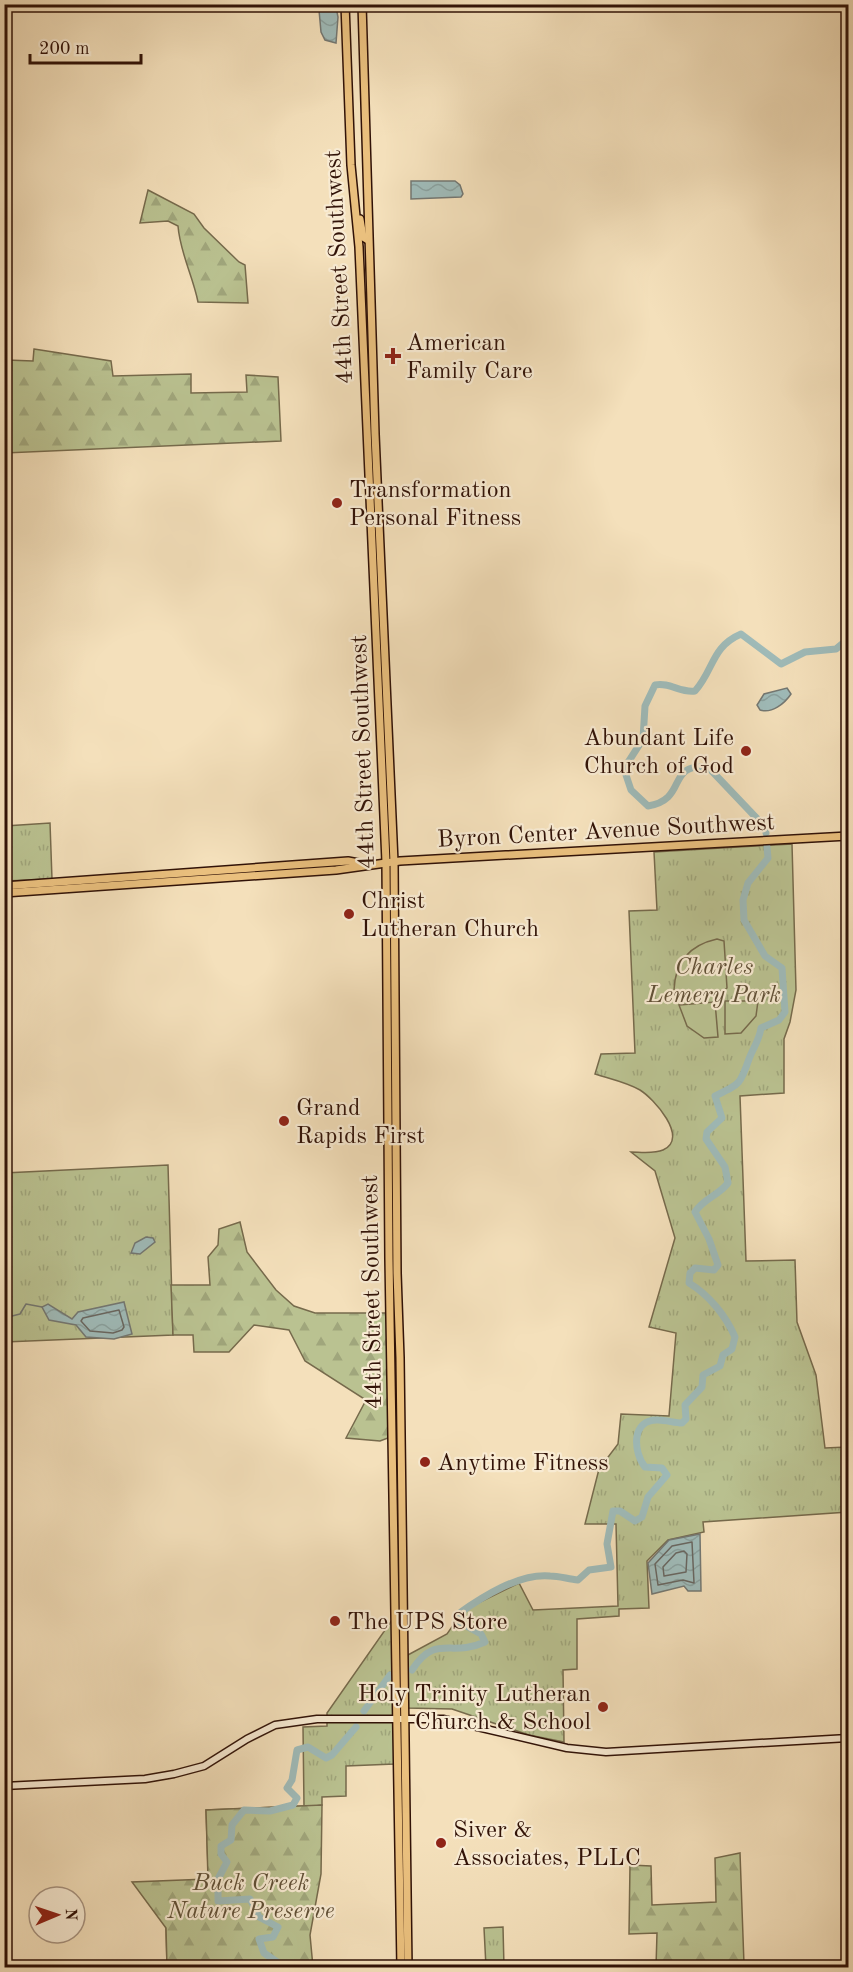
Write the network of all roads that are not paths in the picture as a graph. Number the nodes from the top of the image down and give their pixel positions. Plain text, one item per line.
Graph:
1 (73, 4) edge
2 (345, 4) edge
3 (362, 4) edge
4 (4, 7) edge
5 (350, 130) junction
6 (366, 135) junction
7 (351, 165) junction
8 (366, 188) junction
9 (356, 215) junction
10 (368, 240) junction
11 (366, 400) junction
12 (374, 404) junction
13 (369, 462) junction
14 (377, 469) junction
15 (377, 520) junction
16 (377, 555) junction
17 (849, 836) edge
18 (390, 862) junction
19 (365, 864) junction
20 (4, 886) edge
21 (4, 893) edge
22 (388, 1075) junction
23 (396, 1085) junction
24 (397, 1420) junction
25 (397, 1501) junction
26 (398, 1612) junction
27 (401, 1719) junction
28 (849, 1738) edge
29 (4, 1786) edge
30 (401, 1968) edge
31 (408, 1968) edge

1 - 4 street
2 - 5 main road, 44th Street Southwest
3 - 6 main road, 44th Street Southwest
5 - 6 main road
5 - 7 main road, 44th Street Southwest
6 - 8 main road, 44th Street Southwest
7 - 8 main road
7 - 9 main road, 44th Street Southwest
8 - 10 main road, 44th Street Southwest
9 - 10 main road
9 - 11 main road, 44th Street Southwest
10 - 12 main road, 44th Street Southwest
11 - 12 main road
11 - 13 main road, 44th Street Southwest
12 - 14 main road, 44th Street Southwest
13 - 14 main road
13 - 15 main road, 44th Street Southwest
14 - 15 main road, 44th Street Southwest
15 - 16 main road, 44th Street Southwest
15 - 16 main road, 44th Street Southwest
16 - 18 main road, 44th Street Southwest
17 - 18 main road, Byron Center Avenue Southwest
18 - 19 main road, Byron Center Avenue Southwest
18 - 22 main road, 44th Street Southwest
18 - 23 main road, 44th Street Southwest
19 - 20 main road, Byron Center Avenue Southwest
19 - 21 main road, Byron Center Avenue Southwest
22 - 23 main road
22 - 24 main road, 44th Street Southwest
23 - 24 main road, 44th Street Southwest
24 - 25 main road, 44th Street Southwest
25 - 26 main road, 44th Street Southwest
25 - 26 main road, 44th Street Southwest
26 - 27 main road, 44th Street Southwest
26 - 27 main road, 44th Street Southwest
27 - 28 street
27 - 29 street
27 - 30 main road, 44th Street Southwest
27 - 31 main road, 44th Street Southwest

